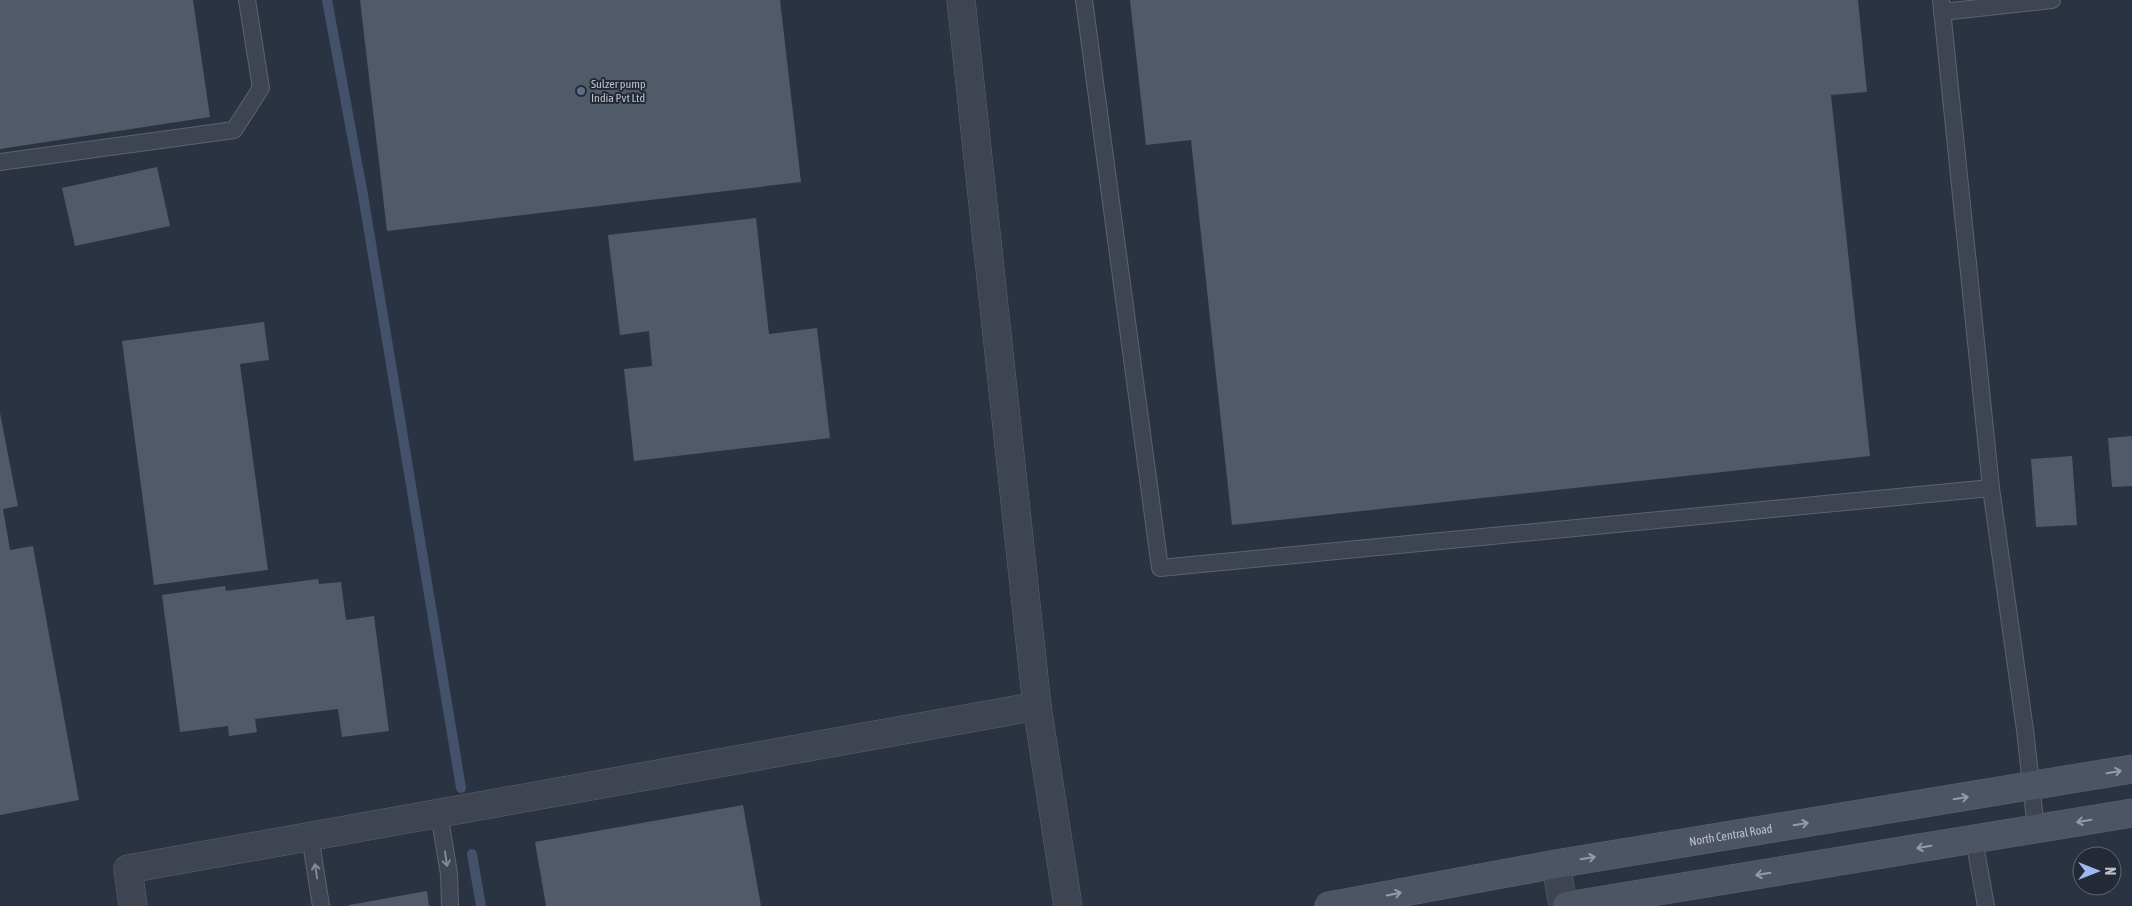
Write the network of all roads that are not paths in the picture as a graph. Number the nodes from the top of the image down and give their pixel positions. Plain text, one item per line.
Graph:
1 (247, 0) edge
2 (961, 0) edge
3 (1084, 0) edge
4 (2052, 0) edge
5 (1942, 6) edge
6 (0, 162) edge
7 (1991, 488) junction
8 (1037, 706) junction
9 (2132, 769) edge
10 (2032, 786) junction
11 (440, 813) junction
12 (2132, 813) edge
13 (2036, 829) junction
14 (310, 836) junction
15 (1974, 839) junction
16 (1556, 864) junction
17 (133, 906) edge
18 (321, 906) edge
19 (450, 906) edge
20 (1068, 906) edge
21 (1329, 906) edge
22 (1565, 906) edge
23 (1986, 906) edge

1 - 6 lane
2 - 8 street
3 - 7 lane
4 - 5 lane
5 - 7 lane
7 - 10 lane
8 - 11 street
8 - 20 street
10 -> 9 main road, North Central Road
10 - 13 lane
16 -> 10 main road, North Central Road
11 - 14 street
11 -> 19 lane
12 -> 13 main road
13 - 15 main road
14 - 17 street
18 -> 14 lane
15 -> 22 main road
15 - 23 lane
21 -> 16 main road, North Central Road
16 - 22 street

